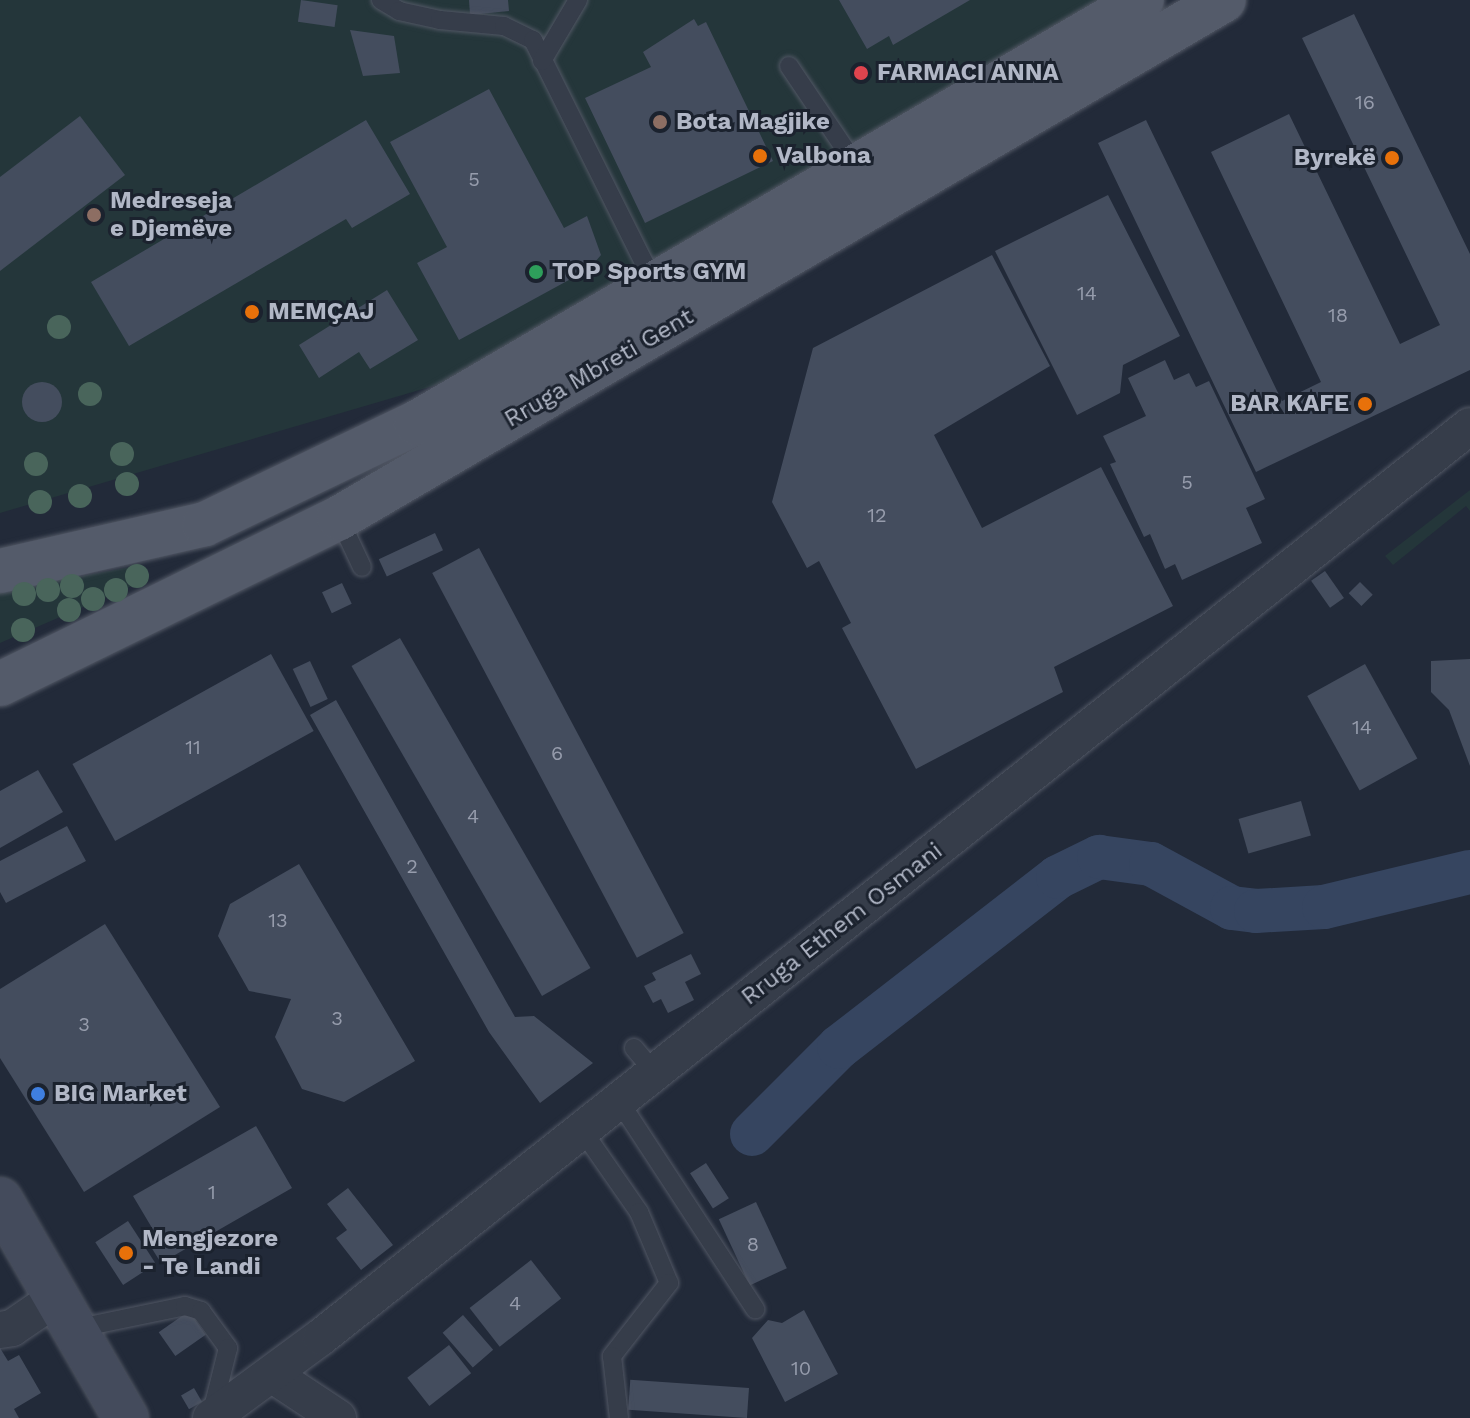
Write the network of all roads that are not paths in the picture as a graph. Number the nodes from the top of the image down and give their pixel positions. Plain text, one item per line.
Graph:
1 (381, 0) edge
2 (578, 0) edge
3 (1142, 0) edge
4 (1224, 0) edge
5 (542, 61) junction
6 (789, 66) dead end
7 (855, 164) junction
8 (654, 283) junction
9 (1470, 426) edge
10 (339, 518) junction
11 (362, 567) dead end
12 (0, 571) edge
13 (0, 684) edge
14 (619, 1101) junction
15 (582, 1130) junction
16 (0, 1200) edge
17 (755, 1309) dead end
18 (65, 1313) junction
19 (0, 1330) edge
20 (273, 1375) junction
21 (126, 1418) edge
22 (210, 1418) edge
23 (338, 1418) edge
24 (619, 1418) edge

1 - 5 lane, Rruga Mbreti Gent
2 - 5 lane
3 - 7 main road, Rruga Mbreti Gent
4 - 10 main road, Rruga Mbreti Gent
5 - 8 lane, Rruga Mbreti Gent
6 - 7 lane
7 - 8 main road, Rruga Mbreti Gent
8 - 12 main road, Rruga Mbreti Gent
9 - 14 street, Rruga Ethem Osmani
10 - 11 lane
10 - 13 main road, Rruga Mbreti Gent
14 - 15 street, Rruga Ethem Osmani
14 - 17 lane
15 - 20 street, Rruga Ethem Osmani
15 - 24 lane
16 - 18 main road
18 - 19 street
18 - 21 main road
18 - 22 lane
20 - 22 street, Rruga Ethem Osmani
20 - 23 street

